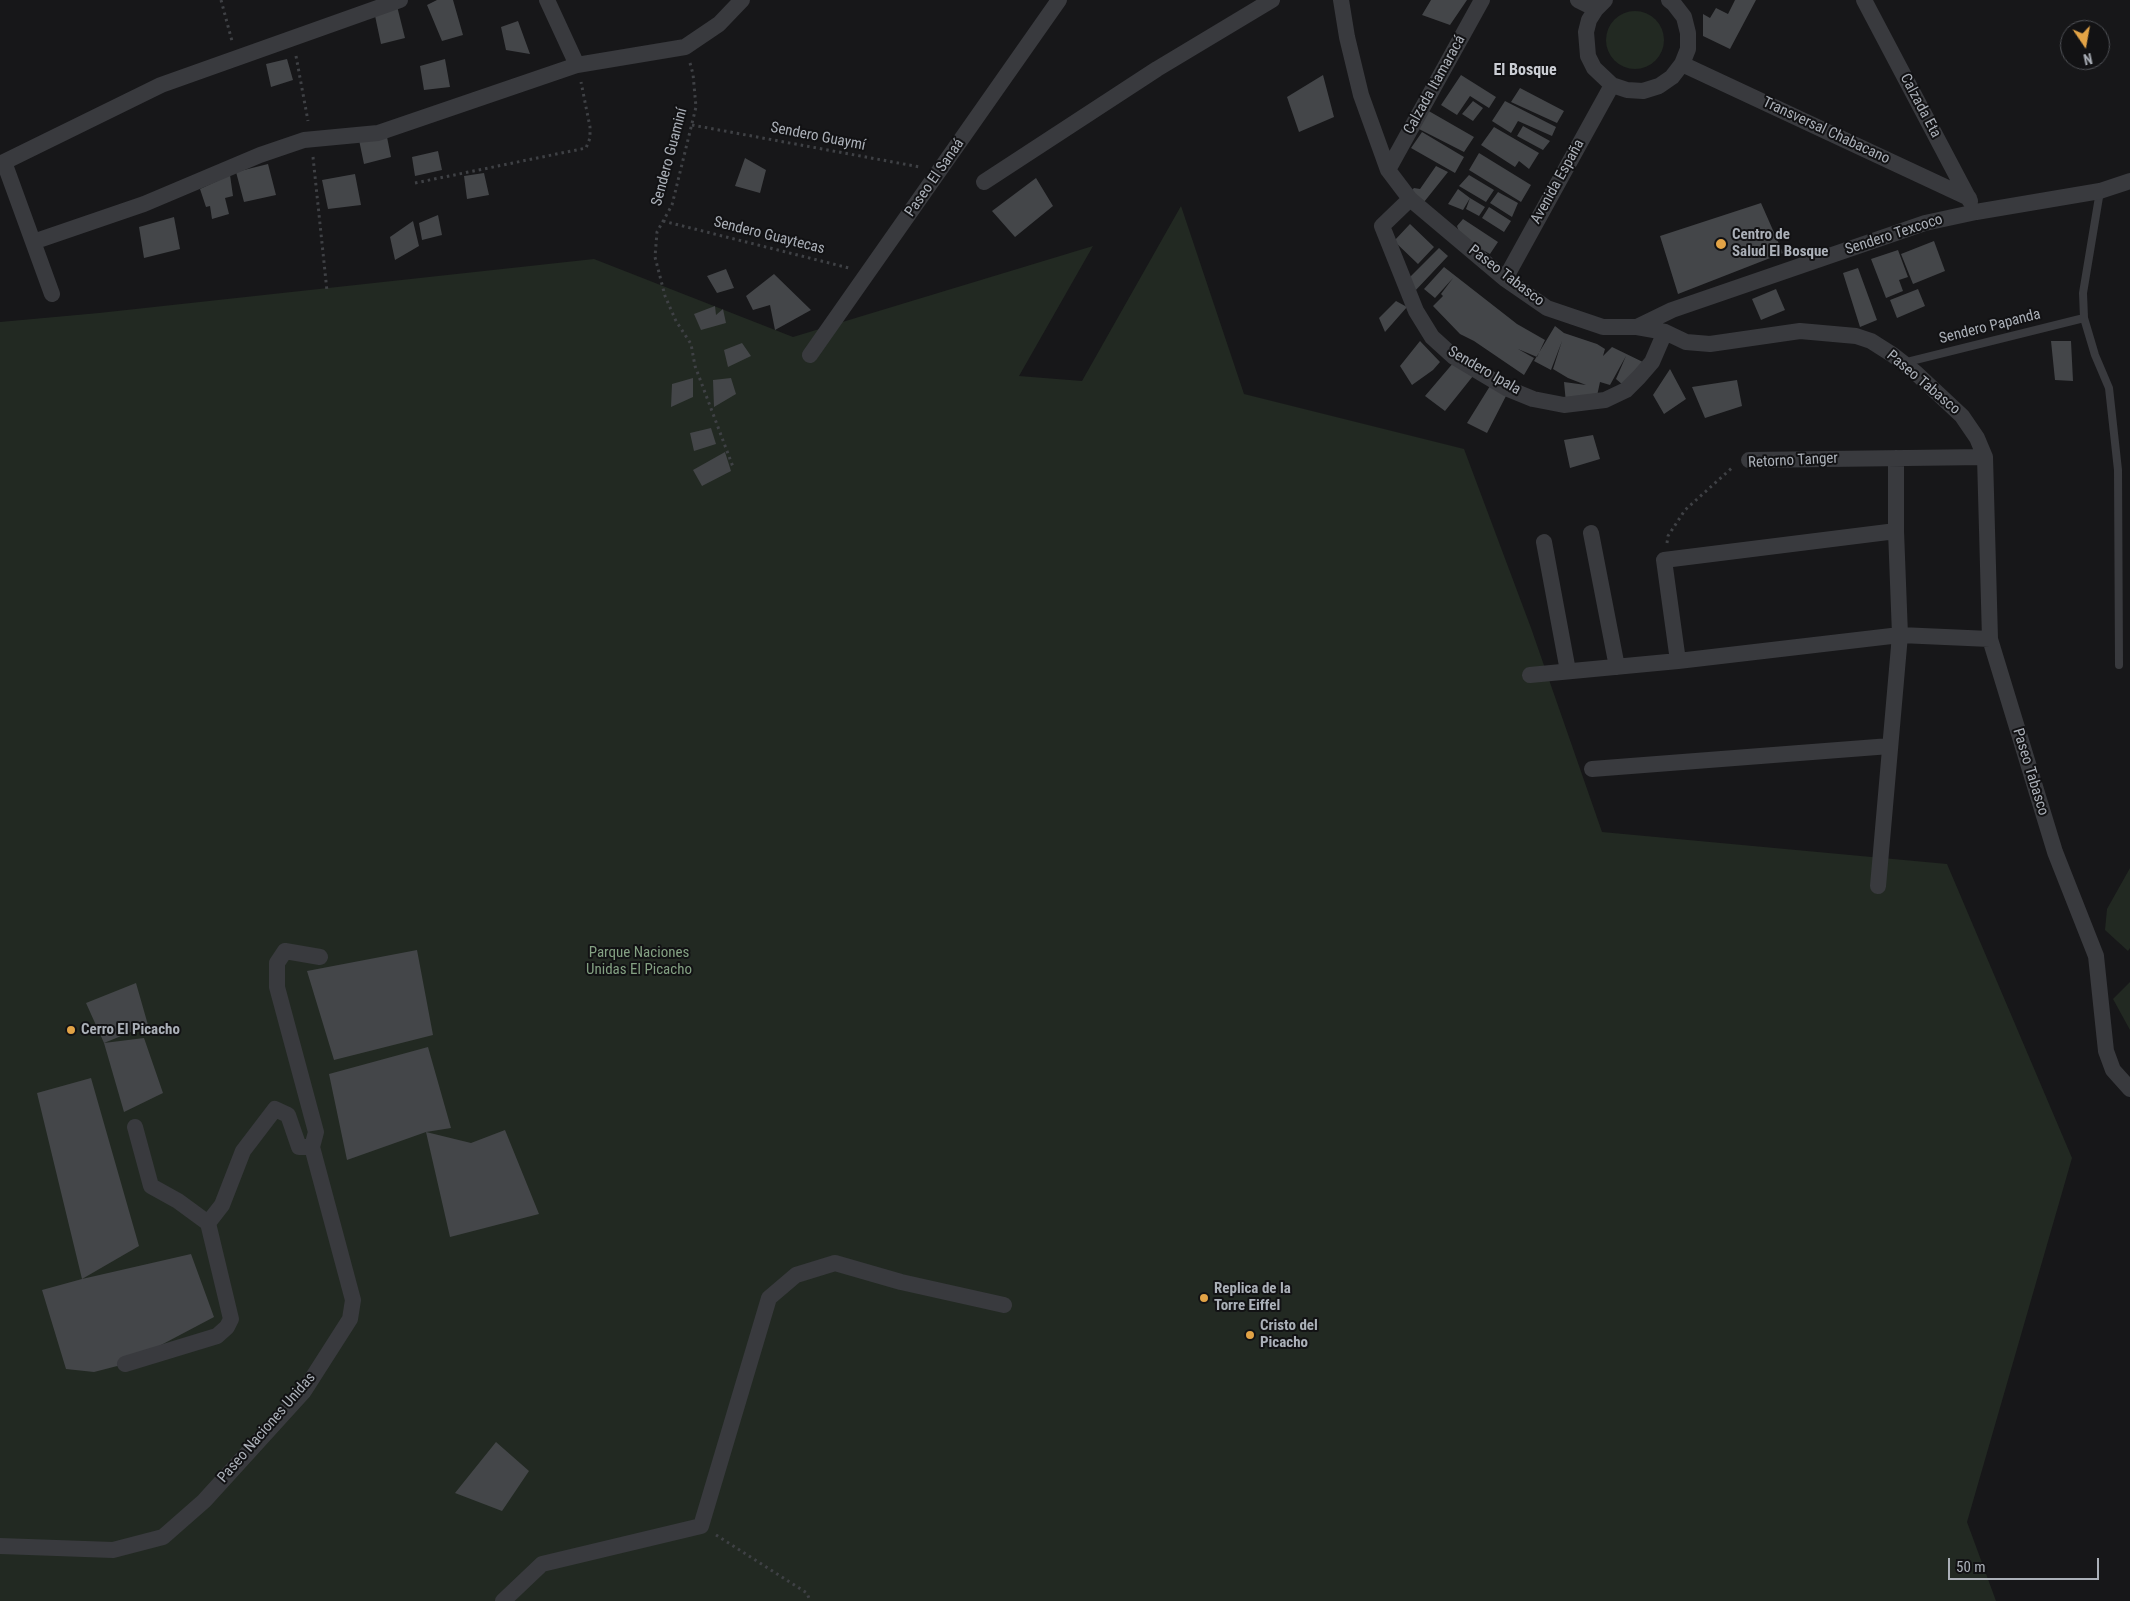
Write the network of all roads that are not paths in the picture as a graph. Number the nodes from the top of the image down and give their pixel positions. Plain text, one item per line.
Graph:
1 (400, 0) edge
2 (547, 0) edge
3 (742, 0) edge
4 (1059, 0) edge
5 (1272, 0) edge
6 (1341, 0) edge
7 (1482, 0) edge
8 (1578, 0) edge
9 (1669, 0) edge
10 (1864, 0) edge
11 (1600, 4) edge
12 (1682, 64) junction
13 (577, 65) junction
14 (1612, 85) junction
15 (2, 163) edge
16 (1388, 170) junction
17 (2130, 181) edge
18 (984, 182) dead end
19 (2100, 191) junction
20 (1410, 199) junction
21 (1972, 205) junction
22 (34, 242) junction
23 (1505, 279) junction
24 (52, 294) dead end
25 (2084, 318) junction
26 (1637, 327) junction
27 (1665, 332) junction
28 (810, 356) dead end
29 (1903, 363) junction
30 (1985, 457) junction
31 (1896, 458) junction
32 (1750, 460) road end
33 (1896, 531) junction
34 (1591, 534) dead end
35 (1544, 542) dead end
36 (1900, 635) junction
37 (1990, 640) junction
38 (1678, 661) junction
39 (2118, 665) dead end
40 (1617, 666) junction
41 (1568, 671) junction
42 (1530, 675) dead end
43 (1890, 746) junction
44 (1592, 769) dead end
45 (1878, 886) dead end
46 (320, 958) dead end
47 (2130, 1089) edge
48 (135, 1127) dead end
49 (312, 1147) junction
50 (208, 1223) junction
51 (1004, 1305) dead end
52 (125, 1364) dead end
53 (0, 1546) edge
54 (503, 1601) edge

1 - 15 street
2 - 13 street
3 - 13 street
4 - 28 street, Paseo El Sanaá
5 - 18 street
6 - 16 street, Paseo Tabasco
7 - 16 street, Calzada Itamaracá
8 - 11 street
9 - 12 street
10 - 21 street, Calzada Eta
11 - 14 street
12 - 14 street
12 - 21 street, Transversal Chabacano
13 - 22 street
14 - 23 street, Avenida España
15 - 22 street
16 - 20 street, Paseo Tabasco
17 - 19 street, Sendero Texcoco
19 - 21 street, Sendero Texcoco
19 - 25 lane
20 - 23 street, Paseo Tabasco
20 - 27 street, Sendero Ipala
21 - 26 street, Sendero Texcoco
22 - 24 street
23 - 26 street, Paseo Tabasco
25 - 29 lane, Sendero Papanda
25 - 39 lane
26 - 27 street, Paseo Tabasco
27 - 29 street, Paseo Tabasco
29 - 30 street, Paseo Tabasco
30 - 31 street, Retorno Tanger
30 - 37 street, Paseo Tabasco
31 - 32 street, Retorno Tanger
31 - 33 street
33 - 36 street
33 - 38 street
34 - 40 street
35 - 41 street
36 - 37 street
36 - 38 street
36 - 43 street
37 - 47 street, Paseo Tabasco
38 - 40 street
40 - 41 street
41 - 42 street
43 - 44 street
43 - 45 street
46 - 49 street, Paseo Naciones Unidas
48 - 50 street
49 - 50 street
49 - 53 street, Paseo Naciones Unidas
50 - 52 street
51 - 54 street

